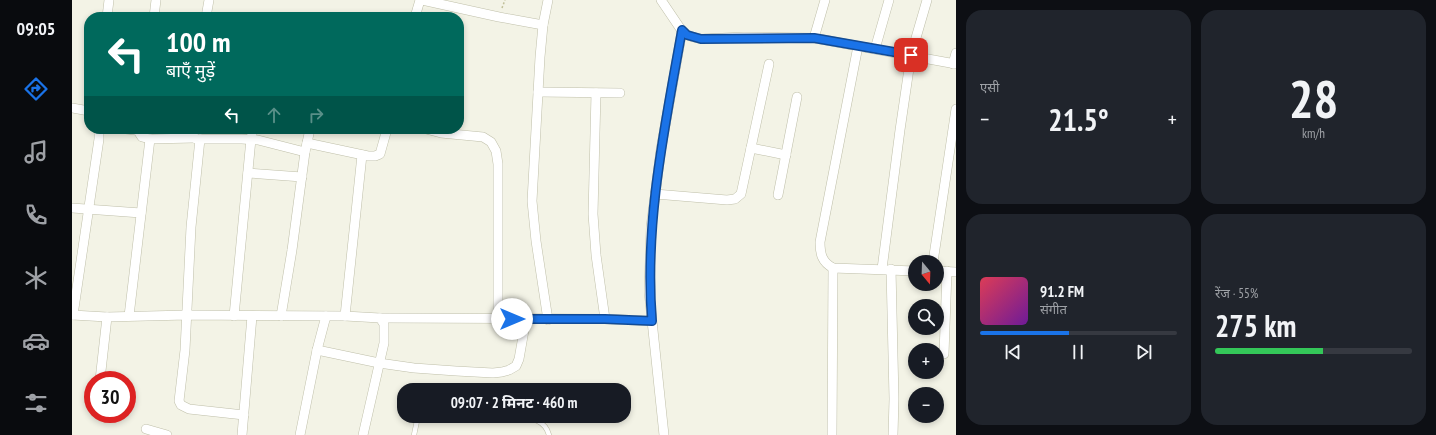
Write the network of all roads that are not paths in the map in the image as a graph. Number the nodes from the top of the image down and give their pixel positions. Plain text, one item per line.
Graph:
1 (109, 0) edge
2 (156, 0) edge
3 (209, 0) edge
4 (421, 0) edge
5 (548, 0) edge
6 (661, 0) edge
7 (825, 0) edge
8 (889, 0) edge
9 (927, 0) edge
10 (108, 12) edge
11 (155, 12) edge
12 (207, 12) edge
13 (417, 12) edge
14 (543, 25) junction
15 (682, 30) junction
16 (814, 38) junction
17 (858, 46) junction
18 (875, 49) junction
19 (956, 53) edge
20 (911, 55) junction
21 (768, 64) dead end
22 (955, 64) edge
23 (538, 92) junction
24 (596, 92) junction
25 (620, 93) dead end
26 (797, 97) dead end
27 (72, 108) edge
28 (956, 109) edge
29 (84, 110) edge
30 (99, 134) edge
31 (140, 134) edge
32 (252, 134) edge
33 (309, 134) edge
34 (385, 134) edge
35 (452, 134) edge
36 (196, 135) edge
37 (150, 139) junction
38 (251, 139) junction
39 (307, 143) junction
40 (751, 148) junction
41 (305, 152) junction
42 (362, 155) junction
43 (786, 155) junction
44 (248, 173) junction
45 (302, 177) junction
46 (655, 194) junction
47 (778, 195) dead end
48 (72, 208) edge
49 (89, 209) junction
50 (141, 213) junction
51 (934, 255) edge
52 (833, 268) junction
53 (887, 269) junction
54 (908, 270) edge
55 (952, 272) edge
56 (73, 315) edge
57 (187, 315) junction
58 (129, 316) junction
59 (234, 316) junction
60 (252, 316) junction
61 (281, 316) junction
62 (326, 316) junction
63 (344, 316) junction
64 (106, 317) junction
65 (380, 318) junction
66 (498, 319) junction
67 (526, 319) junction
68 (605, 319) junction
69 (548, 320) junction
70 (652, 321) junction
71 (317, 350) junction
72 (944, 354) dead end
73 (379, 363) junction
74 (101, 371) edge
75 (244, 415) junction
76 (417, 423) edge
77 (543, 423) edge
78 (146, 429) dead end
79 (167, 435) edge
80 (242, 435) edge
81 (300, 435) edge
82 (363, 435) edge
83 (414, 435) edge
84 (550, 435) edge
85 (664, 435) edge
86 (832, 435) edge
87 (893, 435) edge

1 - 10 street
2 - 11 street
3 - 12 street
4 - 13 street
4 - 14 street
5 - 14 street
6 - 15 street
7 - 16 street
8 - 18 street
9 - 20 street
14 - 23 street
15 - 16 street
15 - 46 street
16 - 17 street
17 - 18 street
17 - 52 street
18 - 20 street
19 - 22 street
20 - 22 street
20 - 53 street
21 - 40 street
23 - 24 street
23 - 69 street
24 - 25 street
24 - 68 street
26 - 43 street
27 - 29 street
28 - 51 street
30 - 49 street
31 - 37 street
32 - 38 street
33 - 39 street
34 - 42 street
35 - 66 street
36 - 37 street
36 - 38 street
36 - 57 street
37 - 50 street
38 - 41 street
38 - 44 street
39 - 41 street
39 - 42 street
40 - 43 street
40 - 46 street
41 - 45 street
42 - 63 street
43 - 47 street
44 - 45 street
44 - 59 street
45 - 61 street
46 - 70 street
48 - 49 street
49 - 50 street
49 - 56 street
50 - 58 street
52 - 53 street
52 - 86 street
53 - 54 street
53 - 87 street
55 - 72 street
56 - 64 street
57 - 58 street
57 - 59 street
57 - 75 street
58 - 64 street
59 - 60 street
60 - 61 street
60 - 75 street
61 - 62 street
62 - 63 street
62 - 71 street
63 - 65 street
64 - 74 street
65 - 66 street
65 - 73 street
66 - 67 street
67 - 69 street
67 - 73 street
68 - 69 street
68 - 70 street
70 - 85 street
71 - 73 street
71 - 81 street
73 - 82 street
75 - 80 street
76 - 83 lane
77 - 84 lane
78 - 79 street

